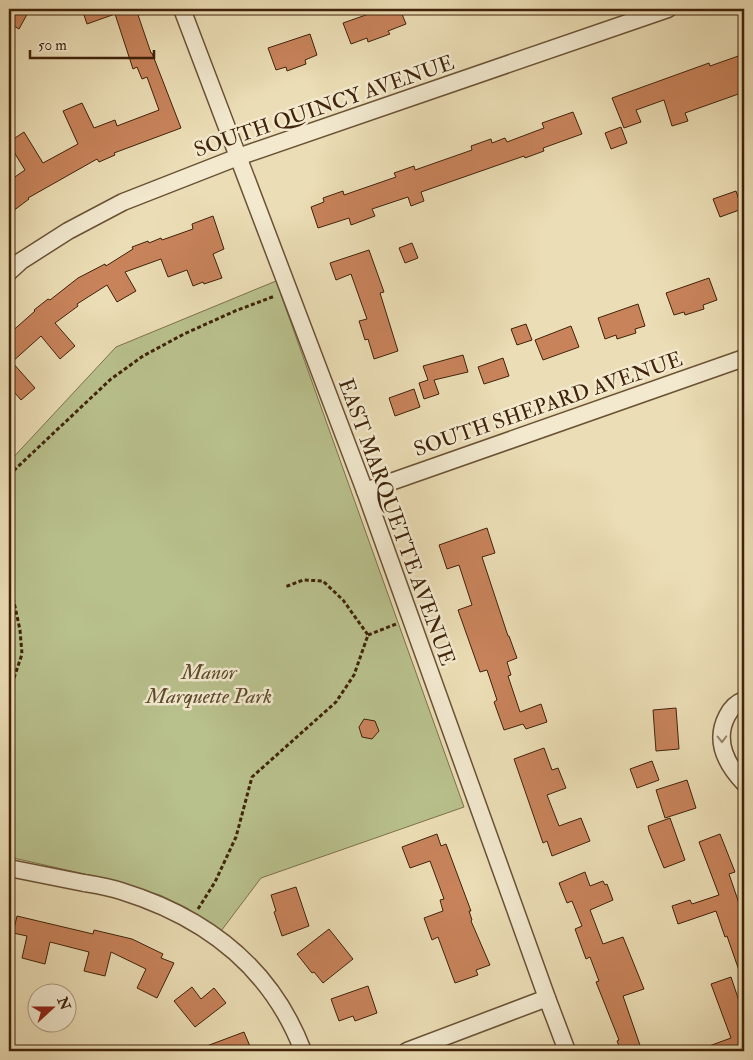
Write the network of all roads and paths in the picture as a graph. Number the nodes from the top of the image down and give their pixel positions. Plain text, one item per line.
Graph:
1 (182, 9) edge
2 (668, 9) edge
3 (238, 157) junction
4 (9, 272) edge
5 (290, 291) junction
6 (744, 358) edge
7 (9, 475) edge
8 (365, 490) junction
9 (9, 579) edge
10 (284, 587) dead end
11 (411, 619) junction
12 (368, 635) junction
13 (9, 694) edge
14 (744, 700) edge
15 (744, 783) edge
16 (9, 868) edge
17 (197, 912) dead end
18 (546, 998) junction
19 (303, 1051) edge
20 (407, 1051) edge
21 (567, 1051) edge

1 - 3 street, EAST MARQUETTE AVENUE
2 - 3 street, SOUTH QUINCY AVENUE
3 - 4 street, SOUTH QUINCY AVENUE
3 - 5 street, EAST MARQUETTE AVENUE
5 - 7 path
5 - 8 street, EAST MARQUETTE AVENUE
6 - 8 street, SOUTH SHEPARD AVENUE
8 - 11 street, EAST MARQUETTE AVENUE
9 - 13 path
10 - 12 path
11 - 12 path
11 - 18 street, EAST MARQUETTE AVENUE
12 - 17 path
14 -> 15 street
16 - 19 street
18 - 20 street
18 - 21 street, EAST MARQUETTE AVENUE

